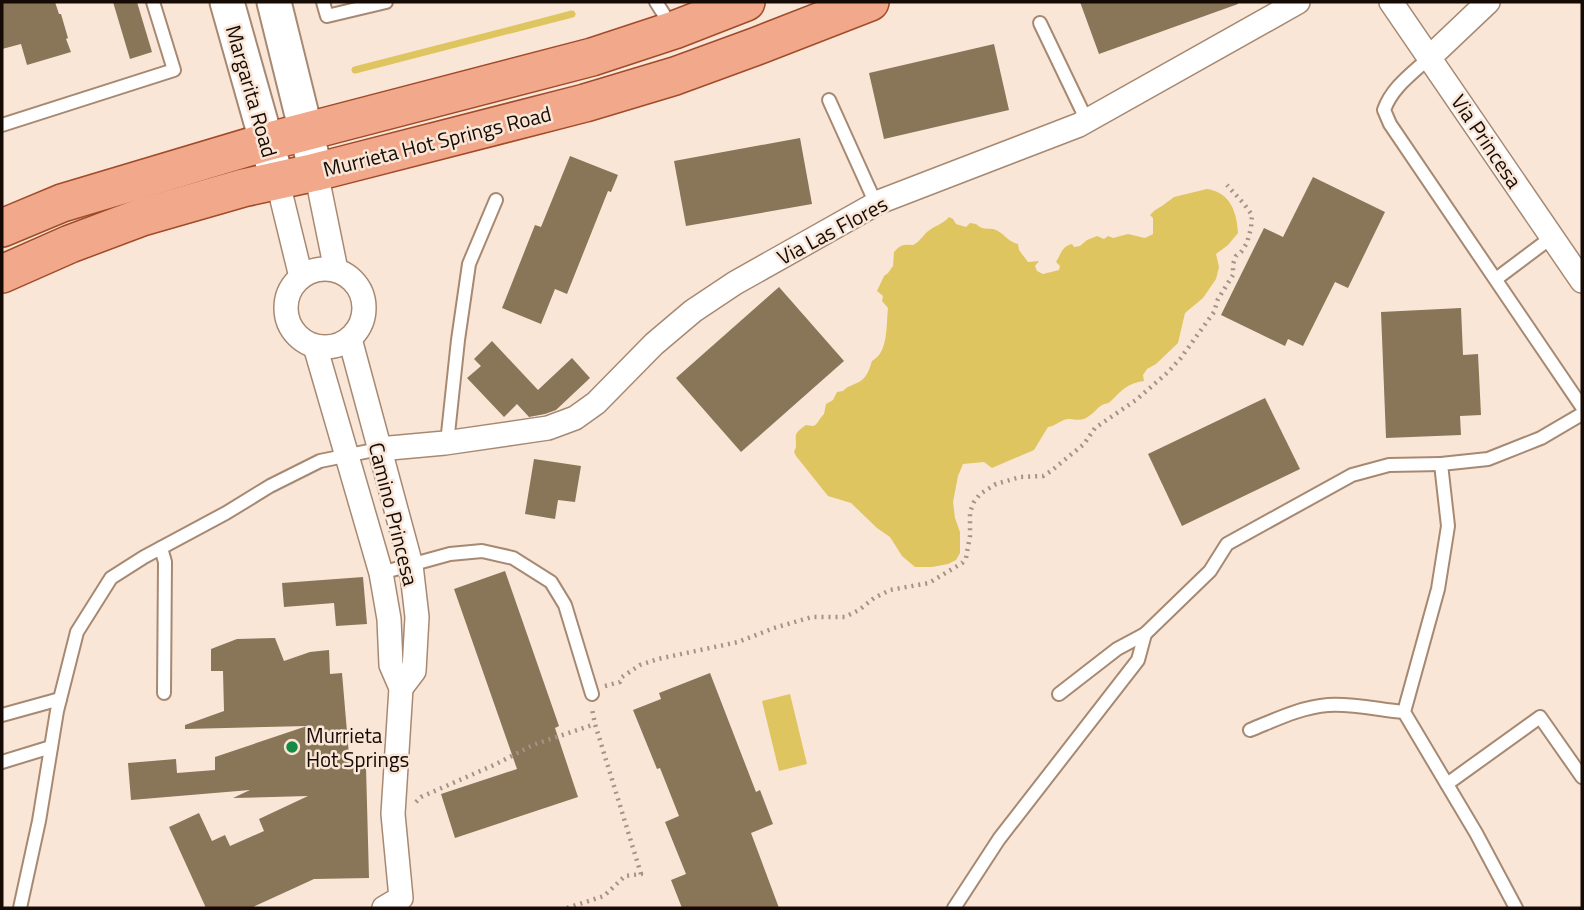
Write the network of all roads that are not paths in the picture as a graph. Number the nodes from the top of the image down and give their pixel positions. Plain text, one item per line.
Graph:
1 (153, 2) edge
2 (227, 2) edge
3 (274, 2) edge
4 (323, 2) edge
5 (386, 2) edge
6 (746, 2) edge
7 (870, 2) edge
8 (1298, 2) edge
9 (1391, 2) edge
10 (1488, 2) edge
11 (1274, 8) edge
12 (665, 16) edge
13 (1040, 23) dead end
14 (1430, 57) junction
15 (829, 100) dead end
16 (1087, 121) junction
17 (2, 125) edge
18 (307, 131) junction
19 (266, 142) junction
20 (316, 172) junction
21 (277, 179) junction
22 (496, 200) dead end
23 (876, 204) junction
24 (2, 228) edge
25 (1552, 237) junction
26 (335, 270) junction
27 (2, 274) edge
28 (301, 277) junction
29 (1496, 279) junction
30 (1582, 281) edge
31 (350, 339) junction
32 (315, 346) junction
33 (1582, 407) edge
34 (1582, 414) edge
35 (447, 443) junction
36 (379, 449) junction
37 (347, 456) junction
38 (1441, 464) junction
39 (161, 548) junction
40 (411, 565) junction
41 (381, 573) junction
42 (1145, 634) junction
43 (401, 688) junction
44 (164, 693) dead end
45 (592, 694) road end
46 (1059, 694) dead end
47 (60, 699) junction
48 (1404, 712) junction
49 (2, 715) edge
50 (1250, 730) dead end
51 (51, 747) junction
52 (2, 762) edge
53 (1582, 777) edge
54 (1447, 784) junction
55 (396, 905) edge
56 (20, 908) edge
57 (954, 908) edge
58 (1516, 908) edge

1 - 17 lane
2 - 19 main road, Margarita Road
3 - 18 main road, Margarita Road
4 - 5 lane
6 - 12 main road, Murrieta Hot Springs Road
7 - 20 main road, Murrieta Hot Springs Road
8 - 11 street, Via Las Flores
9 - 14 street, Via Princesa
10 - 14 street
11 - 16 street, Via Las Flores
12 - 18 main road, Murrieta Hot Springs Road
13 - 16 lane
14 - 25 street, Via Princesa
14 - 29 lane
15 - 23 lane
16 - 23 street, Via Las Flores
18 - 19 main road, Murrieta Hot Springs Road
18 - 20 main road, Margarita Road
19 - 21 main road, Margarita Road
19 - 24 main road, Murrieta Hot Springs Road
20 - 21 main road, Murrieta Hot Springs Road
20 - 26 street
21 - 27 main road, Murrieta Hot Springs Road
21 - 28 street
22 - 35 lane
23 - 35 street, Via Las Flores
25 - 29 lane
25 - 30 street, Via Princesa
26 - 28 street
26 - 31 street
28 - 32 street
29 - 33 lane
31 - 32 street
31 - 36 street, Camino Princesa
32 - 37 street, Camino Princesa
34 - 38 lane
35 - 36 street, Via Las Flores
36 - 37 lane
36 - 40 street, Camino Princesa
37 - 39 lane
37 - 41 street, Camino Princesa
38 - 42 lane
38 - 48 lane
39 - 44 lane
39 - 47 lane
40 - 41 lane
40 - 43 street, Camino Princesa
40 - 45 lane
41 - 43 street, Camino Princesa
42 - 46 lane
42 - 57 lane
43 - 55 street, Camino Princesa
47 - 49 lane
47 - 51 lane
48 - 50 lane
48 - 54 lane
51 - 52 lane
51 - 56 lane
53 - 54 lane
54 - 58 lane

